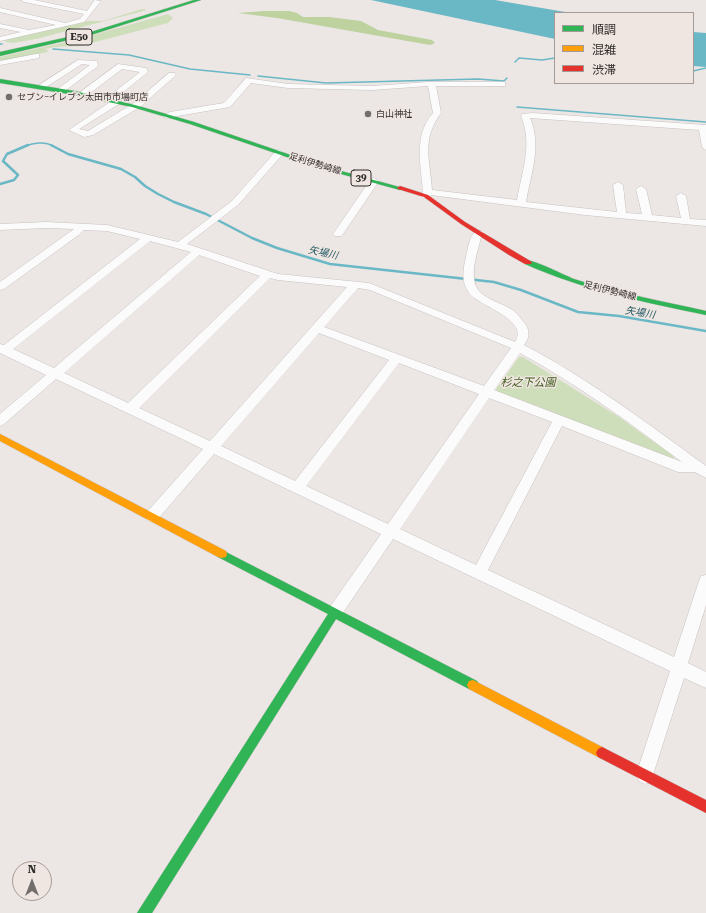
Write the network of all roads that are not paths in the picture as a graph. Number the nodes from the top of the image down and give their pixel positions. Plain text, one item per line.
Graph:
1 (24, 0) edge
2 (97, 0) edge
3 (185, 0) edge
4 (199, 0) edge
5 (0, 10) edge
6 (89, 13) junction
7 (152, 13) junction
8 (66, 25) junction
9 (0, 26) edge
10 (27, 34) junction
11 (0, 39) edge
12 (0, 49) edge
13 (0, 54) edge
14 (36, 56) dead end
15 (0, 63) edge
16 (172, 75) dead end
17 (0, 81) edge
18 (432, 84) junction
19 (502, 84) dead end
20 (40, 87) junction
21 (59, 91) junction
22 (82, 95) junction
23 (112, 101) junction
24 (133, 106) junction
25 (166, 116) junction
26 (704, 128) edge
27 (706, 147) edge
28 (279, 153) junction
29 (374, 181) junction
30 (618, 185) dead end
31 (642, 189) dead end
32 (427, 194) junction
33 (681, 196) dead end
34 (521, 204) junction
35 (622, 216) junction
36 (648, 218) junction
37 (686, 221) junction
38 (706, 223) edge
39 (0, 227) edge
40 (81, 227) junction
41 (479, 233) junction
42 (338, 234) dead end
43 (148, 238) junction
44 (180, 245) junction
45 (198, 251) junction
46 (268, 274) junction
47 (355, 284) junction
48 (0, 287) edge
49 (706, 313) edge
50 (317, 328) junction
51 (518, 347) junction
52 (2, 349) edge
53 (397, 358) junction
54 (55, 374) junction
55 (487, 392) junction
56 (130, 409) junction
57 (559, 420) junction
58 (0, 421) edge
59 (0, 437) edge
60 (212, 448) junction
61 (701, 470) edge
62 (297, 488) junction
63 (152, 516) junction
64 (391, 531) junction
65 (479, 573) junction
66 (706, 581) edge
67 (335, 612) junction
68 (679, 667) junction
69 (706, 680) edge
70 (645, 775) junction
71 (706, 807) edge
72 (144, 913) edge

1 - 6 street
2 - 6 street
3 - 7 main road, E50
4 - 7 main road, E50
5 - 8 street
6 - 8 street
7 - 12 main road, E50
7 - 13 main road, E50
8 - 10 street
9 - 10 street
10 - 11 street
14 - 15 street
16 - 24 street
17 - 20 main road, 足利伊勢崎線 / 39
18 - 19 street
18 - 25 street
18 - 32 street
20 - 21 main road, 足利伊勢崎線 / 39
20 - 21 street
21 - 22 main road, 足利伊勢崎線 / 39
22 - 23 main road, 足利伊勢崎線 / 39
22 - 23 street
23 - 24 main road, 足利伊勢崎線 / 39
23 - 24 street
24 - 25 main road, 足利伊勢崎線 / 39
25 - 28 main road, 足利伊勢崎線 / 39
26 - 27 street
26 - 34 street
28 - 29 main road, 足利伊勢崎線 / 39
28 - 44 street
29 - 32 main road, 足利伊勢崎線 / 39
29 - 42 street
30 - 35 street
31 - 36 street
32 - 34 street
32 - 41 main road, 足利伊勢崎線 / 39
33 - 37 street
34 - 35 street
35 - 36 street
36 - 37 street
37 - 38 street
39 - 40 street
40 - 43 street
40 - 48 street
41 - 49 main road, 足利伊勢崎線 / 39
41 - 51 street
43 - 44 street
43 - 52 street
44 - 45 street
45 - 46 street
45 - 54 street
46 - 47 street
46 - 56 street
47 - 50 street
47 - 51 street
50 - 53 street
50 - 60 street
51 - 55 street
51 - 61 street
52 - 54 street
53 - 55 street
53 - 62 street
54 - 56 street
54 - 58 street
55 - 57 street
55 - 64 street
56 - 60 street
57 - 61 street
57 - 65 street
59 - 63 main road
60 - 62 street
60 - 63 street
62 - 64 street
63 - 67 main road
64 - 65 street
64 - 67 street
65 - 68 street
66 - 68 street
67 - 70 main road
67 - 72 main road
68 - 69 street
68 - 70 street
70 - 71 main road

